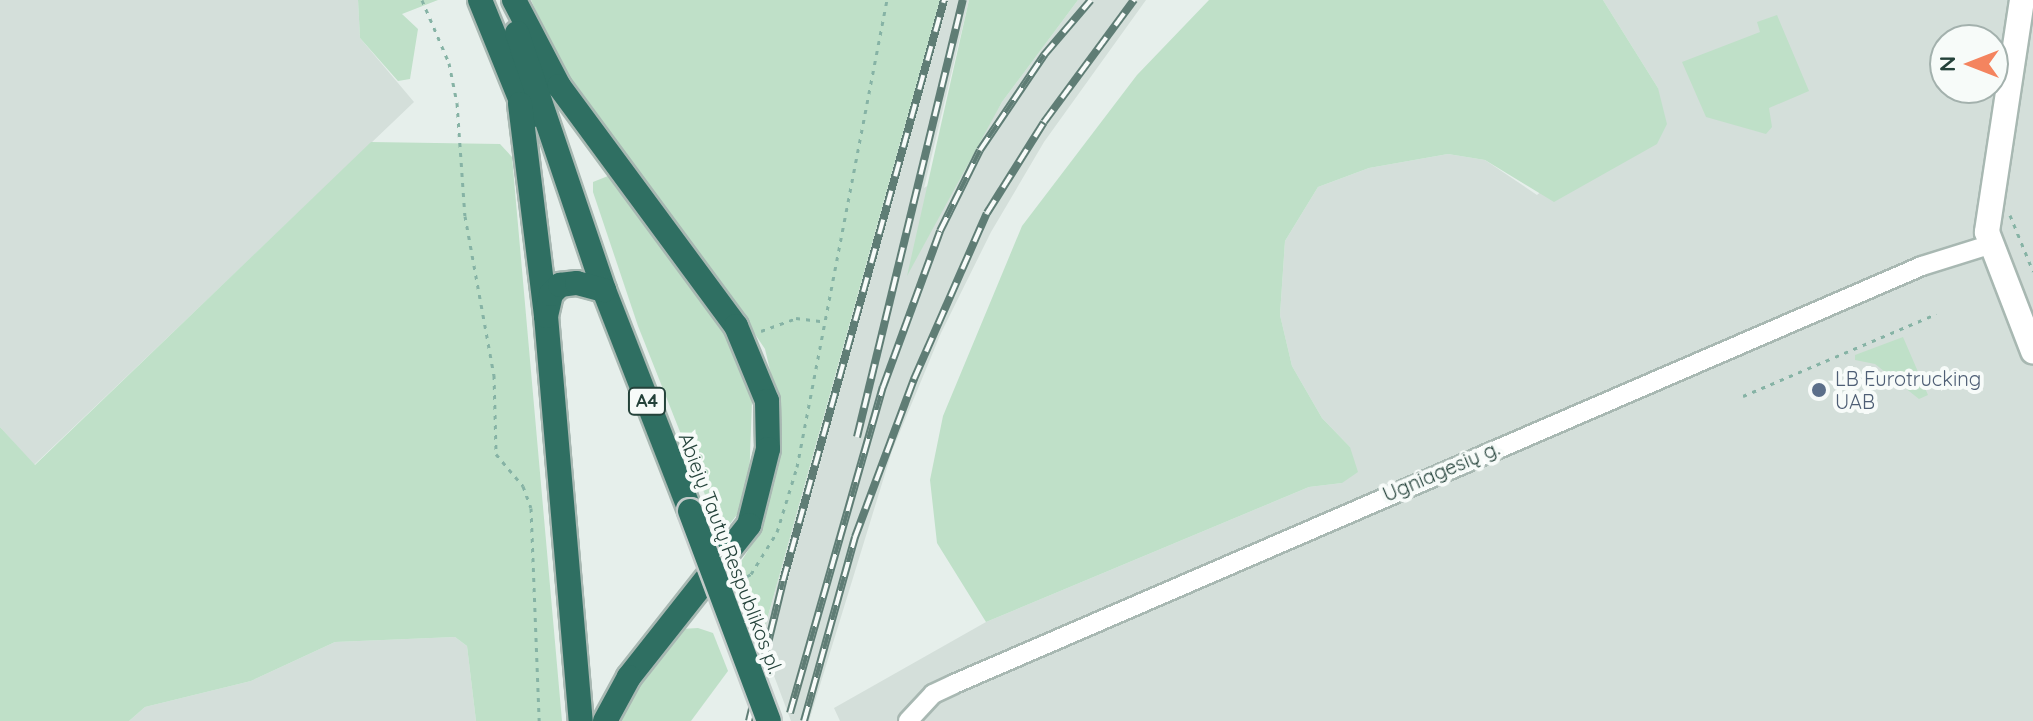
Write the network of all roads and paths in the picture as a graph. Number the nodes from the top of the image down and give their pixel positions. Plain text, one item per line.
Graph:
1 (422, 0) edge
2 (480, 0) edge
3 (511, 0) edge
4 (887, 0) edge
5 (2022, 0) edge
6 (520, 104) junction
7 (565, 178) junction
8 (1989, 245) junction
9 (604, 290) junction
10 (1936, 314) dead end
11 (546, 316) junction
12 (822, 321) junction
13 (745, 342) junction
14 (2033, 351) edge
15 (1743, 396) dead end
16 (737, 581) dead end
17 (577, 667) junction
18 (629, 677) junction
19 (539, 721) edge
20 (581, 721) edge
21 (605, 721) edge
22 (769, 721) edge
23 (908, 721) edge

1 - 19 path
2 - 6 highway, Abiejų Tautų Respublikos pl. / A4
3 - 7 highway, Abiejų Tautų Respublikos pl. / A4
3 - 13 highway
4 - 12 path
5 - 8 main road
6 - 7 highway, Abiejų Tautų Respublikos pl. / A4
6 - 11 highway
7 - 9 highway, Abiejų Tautų Respublikos pl. / A4
8 - 14 main road
8 - 23 street, Ugniagesių g.
9 - 11 highway
9 - 22 highway, Abiejų Tautų Respublikos pl. / A4, bridge
10 - 15 path
11 - 17 highway
12 - 13 path
12 - 16 path
13 - 18 highway
17 - 18 highway
17 - 20 highway
18 - 21 highway

